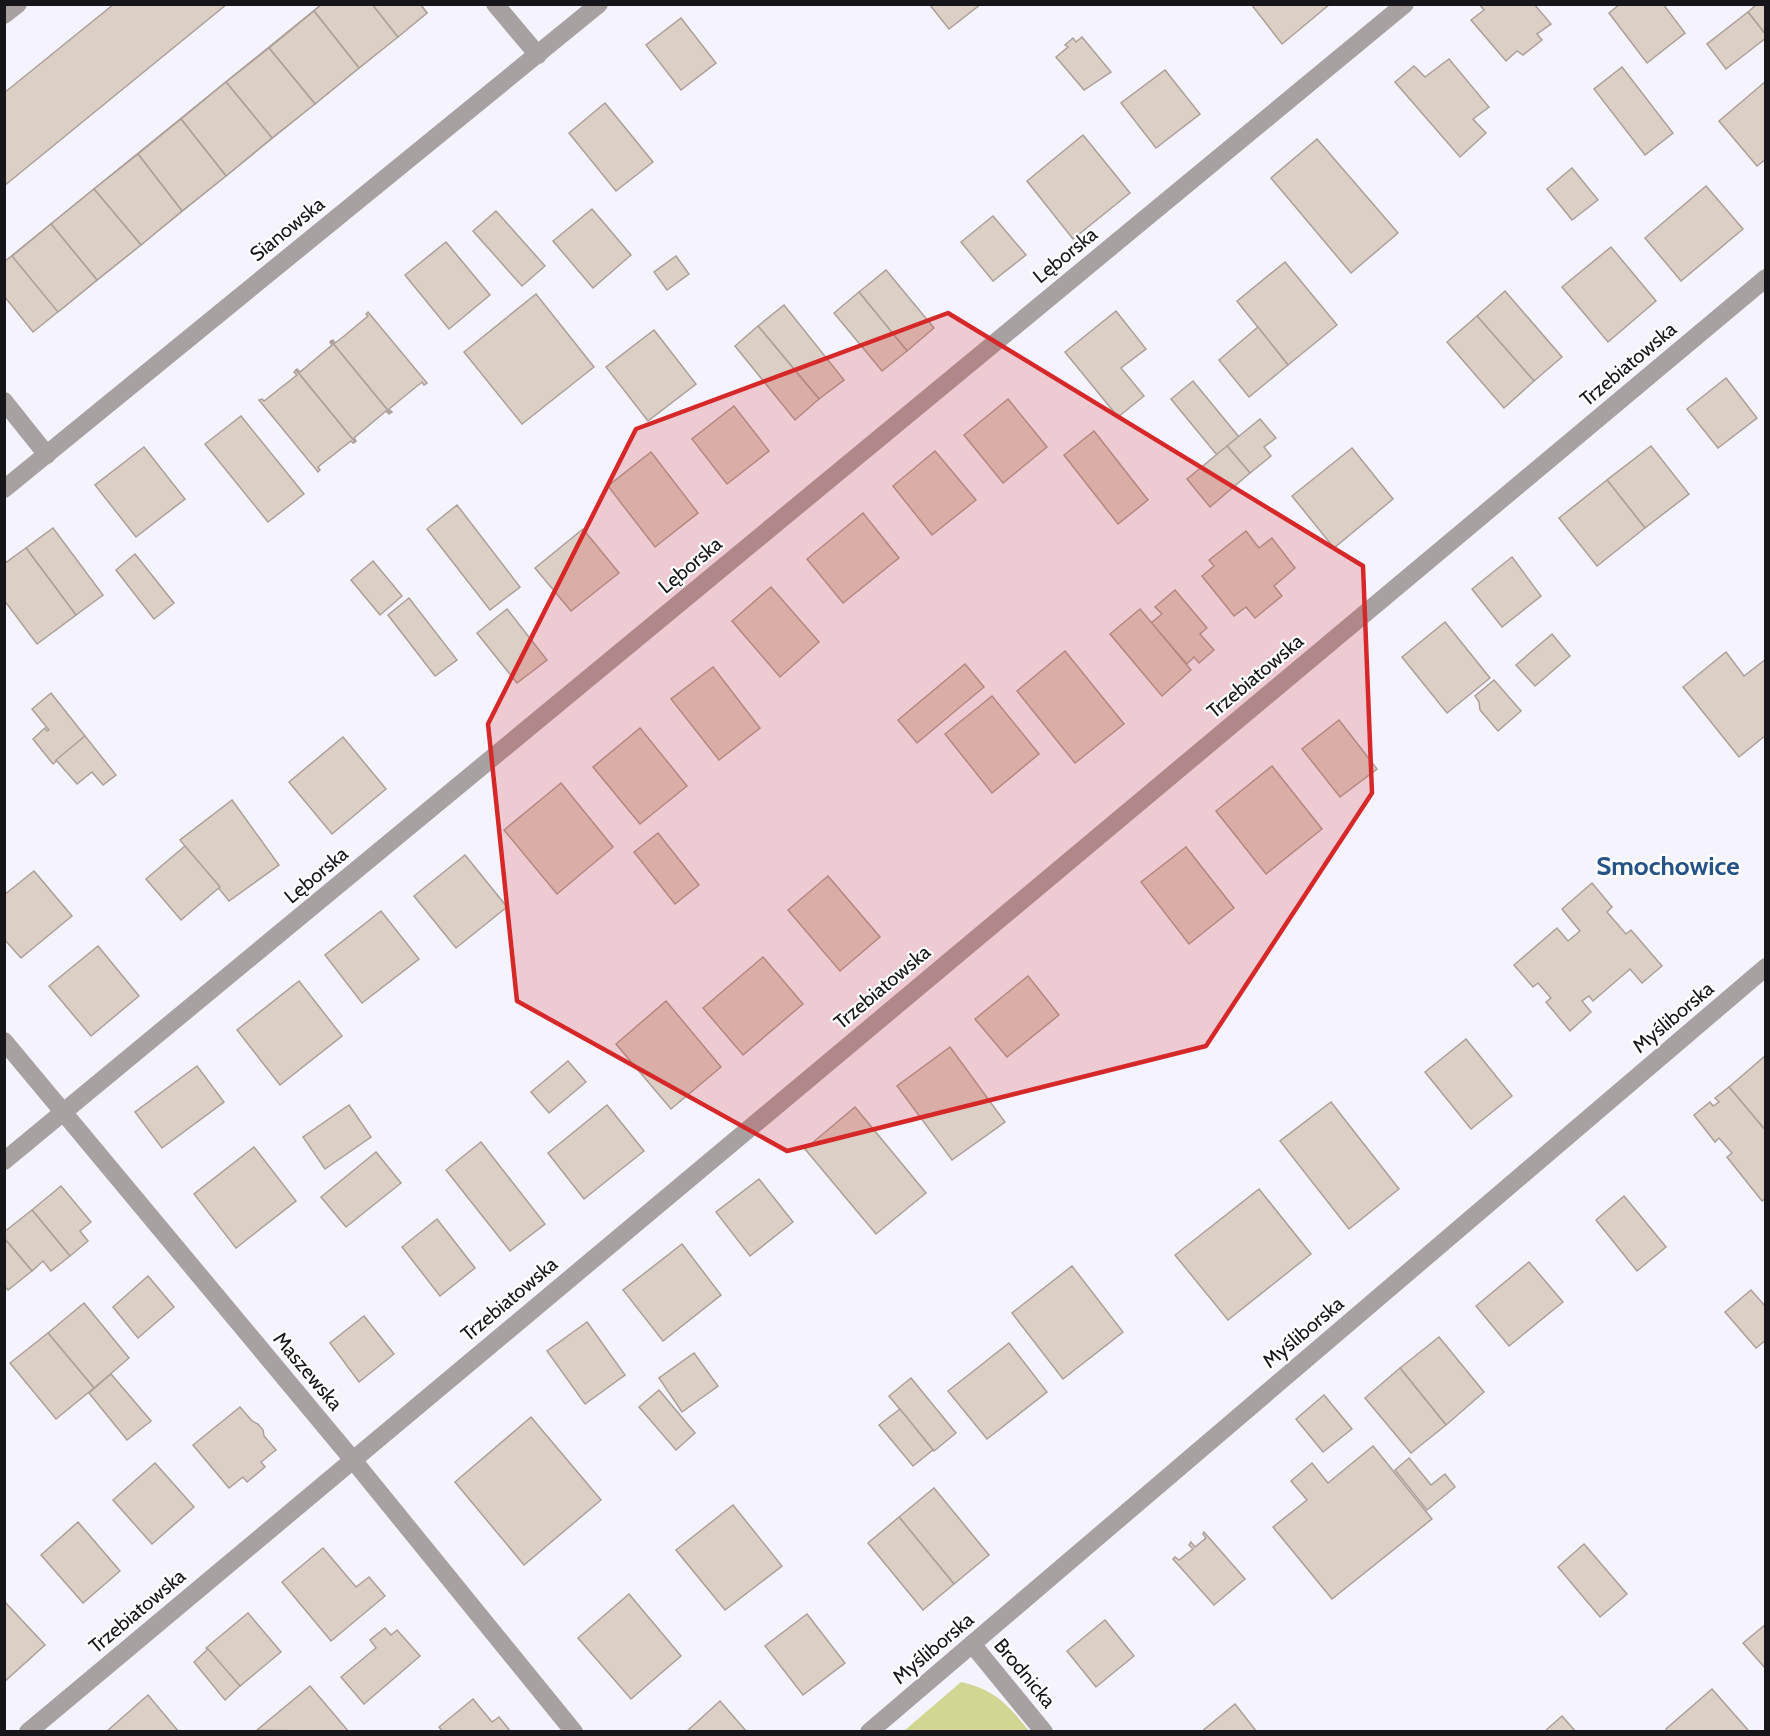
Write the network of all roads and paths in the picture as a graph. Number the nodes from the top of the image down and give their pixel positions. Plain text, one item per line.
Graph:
1 (18, 4) edge
2 (495, 4) edge
3 (599, 4) edge
4 (1405, 4) edge
5 (4, 15) edge
6 (538, 54) junction
7 (1766, 278) edge
8 (4, 400) edge
9 (47, 455) junction
10 (4, 489) edge
11 (1766, 967) edge
12 (4, 1041) edge
13 (63, 1113) junction
14 (4, 1161) edge
15 (353, 1460) junction
16 (972, 1644) junction
17 (28, 1731) edge
18 (574, 1731) edge
19 (869, 1731) edge
20 (1044, 1731) edge

1 - 5 street
2 - 6 street
3 - 6 street, Sianowska
4 - 13 street, Lęborska
6 - 9 street, Sianowska
7 - 15 street, Trzebiatowska
8 - 9 street
9 - 10 street, Sianowska
11 - 16 street, Myśliborska
12 - 13 street, Maszewska
13 - 14 street, Lęborska
13 - 15 street, Maszewska
15 - 17 street, Trzebiatowska
15 - 18 street, Maszewska
16 - 19 street, Myśliborska
16 - 20 street, Brodnicka

